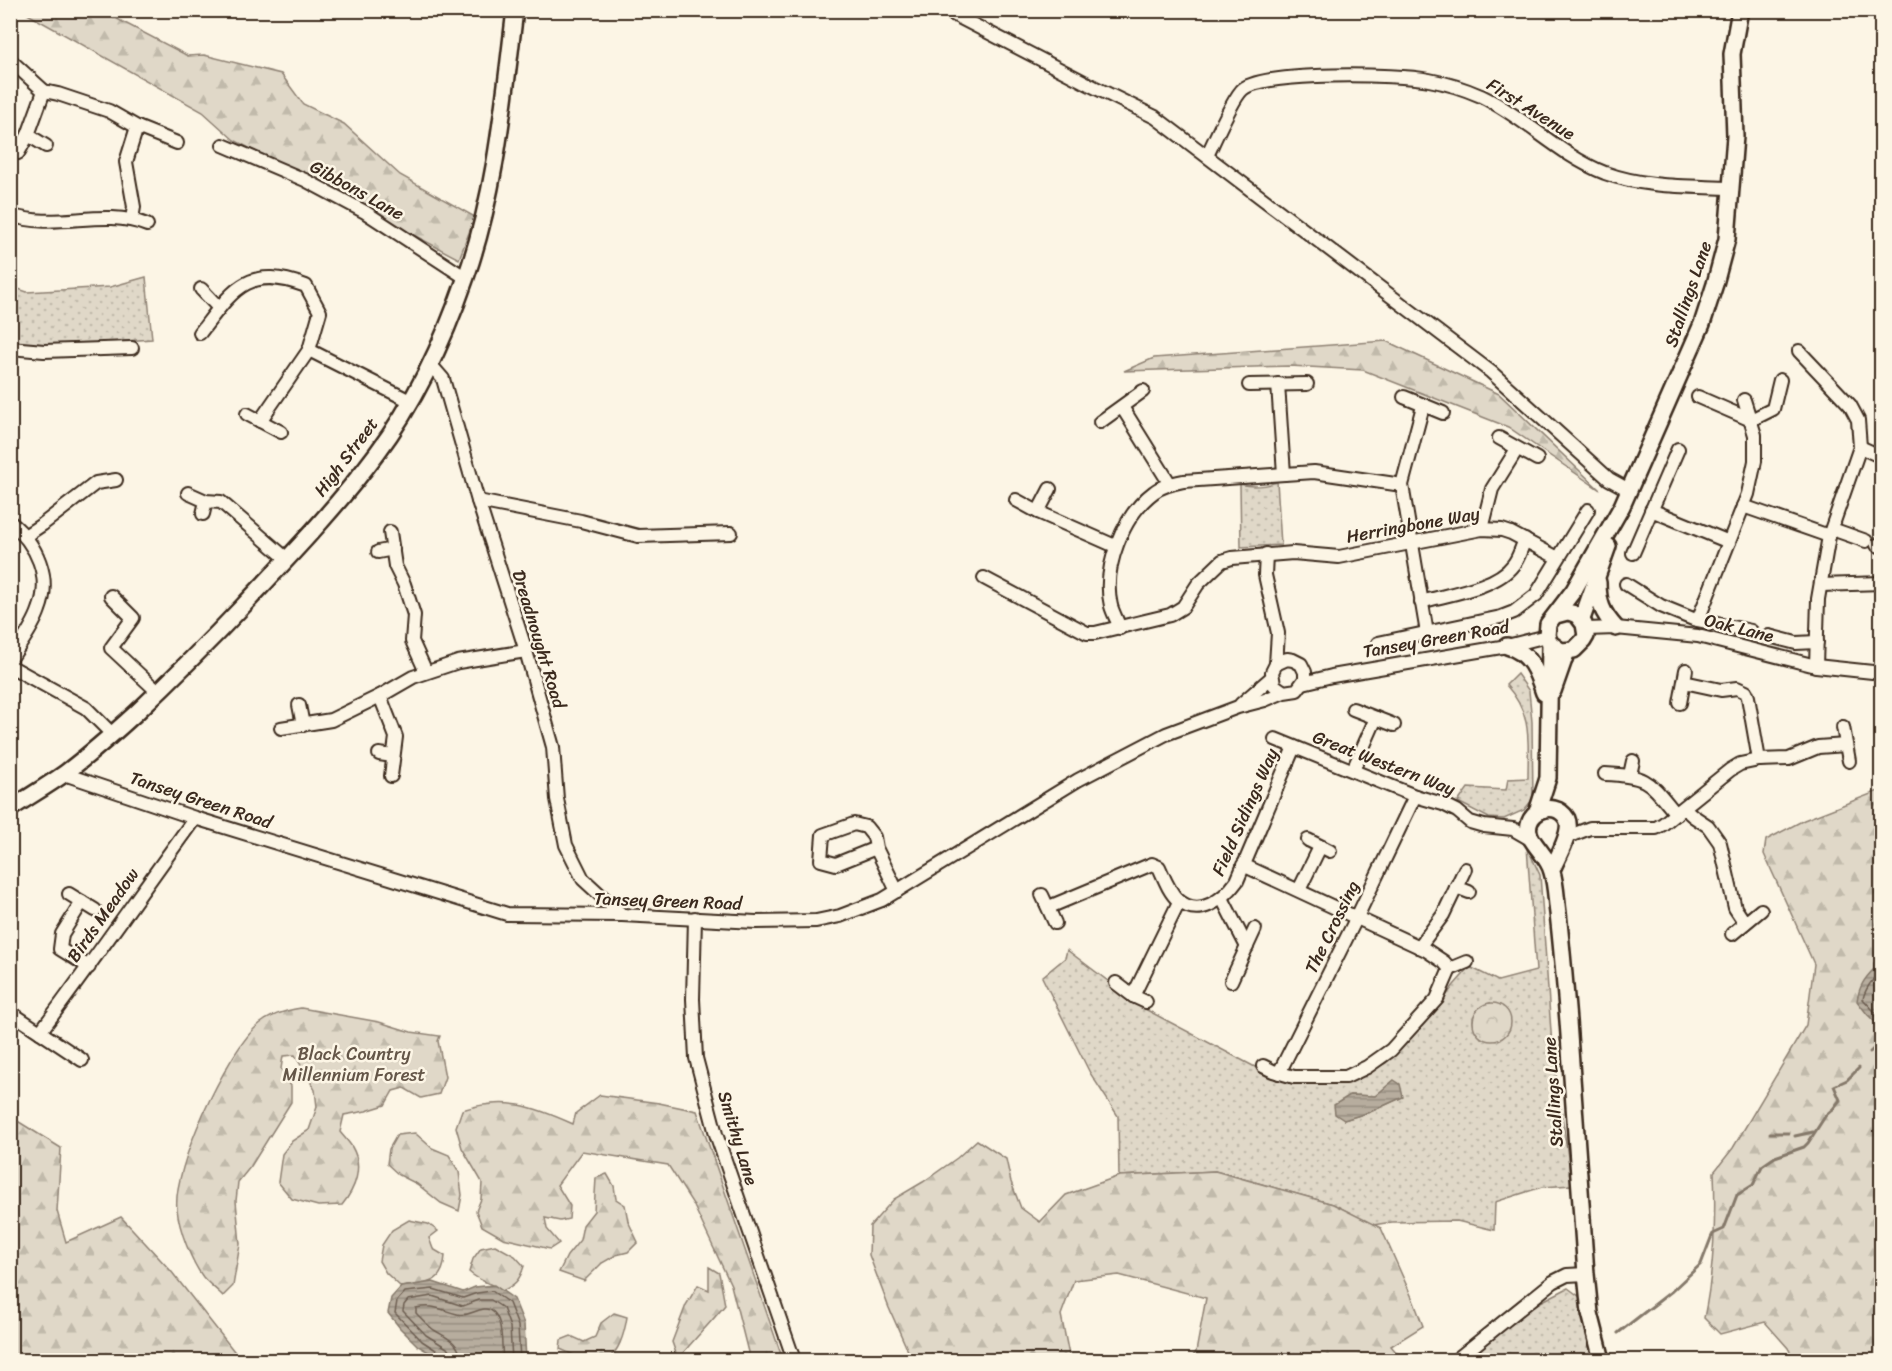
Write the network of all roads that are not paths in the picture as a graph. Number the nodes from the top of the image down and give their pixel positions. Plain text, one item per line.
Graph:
1 (515, 10) edge
2 (945, 10) edge
3 (1740, 10) edge
4 (10, 60) edge
5 (44, 91) junction
6 (137, 127) junction
7 (28, 135) junction
8 (177, 143) dead end
9 (223, 145) dead end
10 (46, 146) dead end
11 (18, 153) dead end
12 (1206, 156) junction
13 (1731, 188) junction
14 (10, 215) edge
15 (132, 219) junction
16 (147, 225) dead end
17 (466, 278) junction
18 (201, 289) dead end
19 (219, 308) junction
20 (200, 333) dead end
21 (10, 348) edge
22 (132, 348) dead end
23 (309, 350) junction
24 (1799, 351) dead end
25 (430, 364) junction
26 (1780, 380) dead end
27 (1278, 384) junction
28 (1307, 384) dead end
29 (1249, 385) dead end
30 (1143, 391) dead end
31 (1404, 397) dead end
32 (1698, 397) dead end
33 (1744, 400) dead end
34 (410, 401) junction
35 (1423, 406) junction
36 (1122, 407) junction
37 (1443, 413) dead end
38 (247, 414) dead end
39 (1750, 420) junction
40 (260, 421) junction
41 (1100, 422) dead end
42 (280, 432) dead end
43 (1499, 438) dead end
44 (1860, 447) junction
45 (1517, 449) junction
46 (1678, 449) dead end
47 (1881, 457) edge
48 (1537, 459) dead end
49 (1284, 474) junction
50 (116, 480) dead end
51 (1170, 484) junction
52 (1402, 485) junction
53 (1050, 489) dead end
54 (1629, 490) junction
55 (188, 493) dead end
56 (1016, 500) dead end
57 (206, 501) junction
58 (478, 501) junction
59 (1622, 506) junction
60 (1743, 506) junction
61 (1588, 510) dead end
62 (1651, 510) junction
63 (1038, 512) junction
64 (203, 514) dead end
65 (10, 522) edge
66 (1482, 529) junction
67 (390, 532) dead end
68 (1831, 532) junction
69 (731, 533) dead end
70 (25, 536) junction
71 (1525, 540) junction
72 (1729, 542) junction
73 (1410, 543) junction
74 (1875, 545) edge
75 (1115, 546) junction
76 (393, 549) junction
77 (378, 552) dead end
78 (1634, 553) dead end
79 (1266, 554) junction
80 (1558, 558) junction
81 (287, 559) junction
82 (1598, 573) junction
83 (984, 578) dead end
84 (1881, 583) edge
85 (1626, 584) dead end
86 (1821, 585) junction
87 (111, 596) dead end
88 (1421, 602) junction
89 (1556, 615) junction
90 (1698, 620) junction
91 (1584, 624) junction
92 (1120, 628) junction
93 (1616, 628) junction
94 (1751, 631) dead end
95 (1278, 633) junction
96 (1427, 633) junction
97 (1769, 636) dead end
98 (1549, 640) junction
99 (1817, 642) junction
100 (1378, 643) dead end
101 (1508, 646) junction
102 (526, 651) junction
103 (1568, 651) junction
104 (10, 660) edge
105 (1276, 664) junction
106 (1298, 664) junction
107 (10, 666) edge
108 (1816, 666) junction
109 (426, 672) junction
110 (1881, 673) edge
111 (1332, 676) junction
112 (1272, 677) junction
113 (1303, 683) junction
114 (158, 692) junction
115 (1284, 692) junction
116 (380, 696) junction
117 (1680, 703) dead end
118 (299, 705) dead end
119 (1548, 705) junction
120 (1238, 707) junction
121 (1353, 709) dead end
122 (1376, 718) junction
123 (303, 725) junction
124 (1394, 725) dead end
125 (1844, 727) dead end
126 (281, 728) dead end
127 (112, 734) junction
128 (1275, 739) dead end
129 (1846, 745) junction
130 (1294, 747) junction
131 (379, 754) dead end
132 (393, 756) junction
133 (1633, 760) dead end
134 (1759, 760) junction
135 (1849, 761) dead end
136 (1353, 770) junction
137 (64, 774) junction
138 (1605, 774) dead end
139 (1630, 775) junction
140 (391, 776) dead end
141 (1548, 778) junction
142 (1415, 796) junction
143 (10, 809) edge
144 (1680, 811) junction
145 (1534, 815) junction
146 (1563, 815) junction
147 (195, 818) junction
148 (1590, 828) junction
149 (1513, 829) junction
150 (1308, 840) dead end
151 (1565, 840) junction
152 (1534, 842) junction
153 (876, 848) junction
154 (1244, 865) junction
155 (1465, 869) dead end
156 (1552, 870) junction
157 (1456, 887) junction
158 (1299, 890) junction
159 (897, 891) junction
160 (1469, 892) dead end
161 (69, 894) dead end
162 (1042, 895) dead end
163 (1222, 898) junction
164 (82, 902) junction
165 (1179, 902) junction
166 (1049, 907) junction
167 (95, 910) dead end
168 (1761, 910) dead end
169 (622, 915) junction
170 (1357, 917) junction
171 (695, 918) junction
172 (1055, 923) dead end
173 (1745, 923) junction
174 (1255, 929) dead end
175 (1732, 934) dead end
176 (1246, 947) junction
177 (1419, 947) junction
178 (1467, 962) dead end
179 (89, 967) junction
180 (1450, 969) junction
181 (1231, 981) dead end
182 (1116, 983) dead end
183 (1133, 996) junction
184 (1146, 1002) dead end
185 (10, 1012) edge
186 (40, 1032) junction
187 (82, 1060) dead end
188 (1263, 1066) dead end
189 (1279, 1073) junction
190 (1586, 1275) junction
191 (794, 1360) edge
192 (1456, 1360) edge
193 (1602, 1360) edge

1 - 17 main road, High Street
2 - 12 street
3 - 13 main road, Stallings Lane
4 - 5 street
5 - 6 street
5 - 7 street
6 - 8 street
6 - 15 street
7 - 10 street
7 - 11 street
9 - 17 street, Gibbons Lane
12 - 13 street, First Avenue
12 - 54 street
13 - 54 main road, Stallings Lane
14 - 15 street
15 - 16 street
17 - 25 main road, High Street
18 - 19 street
19 - 20 street
19 - 23 street
21 - 22 street
23 - 34 street
23 - 40 street
24 - 44 street
25 - 34 main road, High Street
25 - 58 street, Dreadnought Road
26 - 39 street
27 - 28 street
27 - 29 street
27 - 49 street
30 - 36 street
31 - 35 street
32 - 39 street
33 - 39 street
34 - 81 main road, High Street
35 - 37 street
35 - 52 street
36 - 41 street
36 - 51 street
38 - 40 street
39 - 60 street
40 - 42 street
43 - 45 street
44 - 47 street
44 - 68 street
45 - 48 street
45 - 66 street
46 - 62 street
49 - 51 street
49 - 52 street
50 - 70 street
51 - 75 street
52 - 73 street
53 - 63 street
54 - 59 main road, Stallings Lane
55 - 57 street
56 - 63 street
57 - 64 street
57 - 81 street
58 - 69 street
58 - 102 street, Dreadnought Road
59 - 82 main road
59 - 89 main road
60 - 68 street
60 - 72 street
61 - 80 street
62 - 72 street
62 - 78 street
63 - 75 street
65 - 70 street
66 - 71 street, Herringbone Way
66 - 73 street, Herringbone Way
67 - 76 street
68 - 74 street
68 - 86 street
70 - 104 street
71 - 80 street, Herringbone Way
71 - 88 street
72 - 90 street
73 - 79 street, Herringbone Way
73 - 88 street
75 - 92 street
76 - 77 street
76 - 109 street
79 - 92 street, Herringbone Way
79 - 95 street
80 - 96 street
81 - 114 main road, High Street
82 - 91 main road
82 - 93 main road
83 - 92 street, Herringbone Way
84 - 86 street
85 - 90 street
86 - 99 street
87 - 114 street
88 - 96 street
89 - 91 main road
89 - 98 main road
90 - 94 street
91 - 93 street, Oak Lane
91 - 103 main road
93 - 108 street, Oak Lane
95 - 105 street
95 - 106 street
96 - 100 street
97 - 99 street
98 - 101 street, Tansey Green Road
98 - 103 main road
98 - 119 main road
99 - 108 street
101 - 111 street, Tansey Green Road
101 - 119 main road
102 - 109 street
102 - 169 street, Dreadnought Road
103 - 119 main road
105 - 106 street, Tansey Green Road
105 - 112 street
106 - 111 street, Tansey Green Road
106 - 113 street
107 - 127 street
108 - 110 street, Oak Lane
109 - 116 street
111 - 113 street, Tansey Green Road
112 - 115 street
112 - 120 street, Tansey Green Road
113 - 115 street, Tansey Green Road
114 - 127 main road, High Street
115 - 120 street, Tansey Green Road
116 - 123 street
116 - 132 street
117 - 134 street
118 - 123 street
119 - 141 main road
120 - 159 street, Tansey Green Road
121 - 122 street
122 - 124 street
122 - 136 street
123 - 126 street
125 - 129 street
127 - 137 main road, High Street
128 - 130 street, Great Western Way
129 - 134 street
129 - 135 street
130 - 136 street, Great Western Way
130 - 154 street, Field Sidings Way
131 - 132 street
132 - 140 street
133 - 139 street
134 - 144 street
136 - 142 street, Great Western Way
137 - 143 main road, High Street
137 - 147 street, Tansey Green Road
138 - 139 street
139 - 144 street
141 - 145 main road
141 - 146 main road
142 - 149 street, Great Western Way
142 - 170 street, The Crossing
144 - 148 street
144 - 173 street
145 - 146 main road
145 - 149 street
145 - 152 main road
146 - 148 street
146 - 151 main road
147 - 169 street, Tansey Green Road
147 - 179 street, Birds Meadow
148 - 151 street
149 - 152 street
150 - 158 street
151 - 152 main road
151 - 156 main road
152 - 156 main road, Stallings Lane
153 - 153 street
153 - 159 street
154 - 158 street
154 - 163 street, Field Sidings Way
155 - 157 street
156 - 190 main road, Stallings Lane
157 - 160 street
157 - 177 street
158 - 170 street
159 - 171 street, Tansey Green Road
161 - 164 street
162 - 166 street
163 - 165 street, Field Sidings Way
163 - 176 street
164 - 167 street
164 - 179 street
165 - 166 street
165 - 183 street
166 - 172 street
168 - 173 street
169 - 171 street, Tansey Green Road
170 - 177 street
170 - 189 street, The Crossing
171 - 191 street, Smithy Lane
173 - 175 street
174 - 176 street
176 - 181 street
177 - 180 street
178 - 180 street
179 - 186 street, Birds Meadow
180 - 189 street
182 - 183 street
183 - 184 street
185 - 186 street
186 - 187 street
188 - 189 street
190 - 192 street
190 - 193 main road, Stallings Lane

